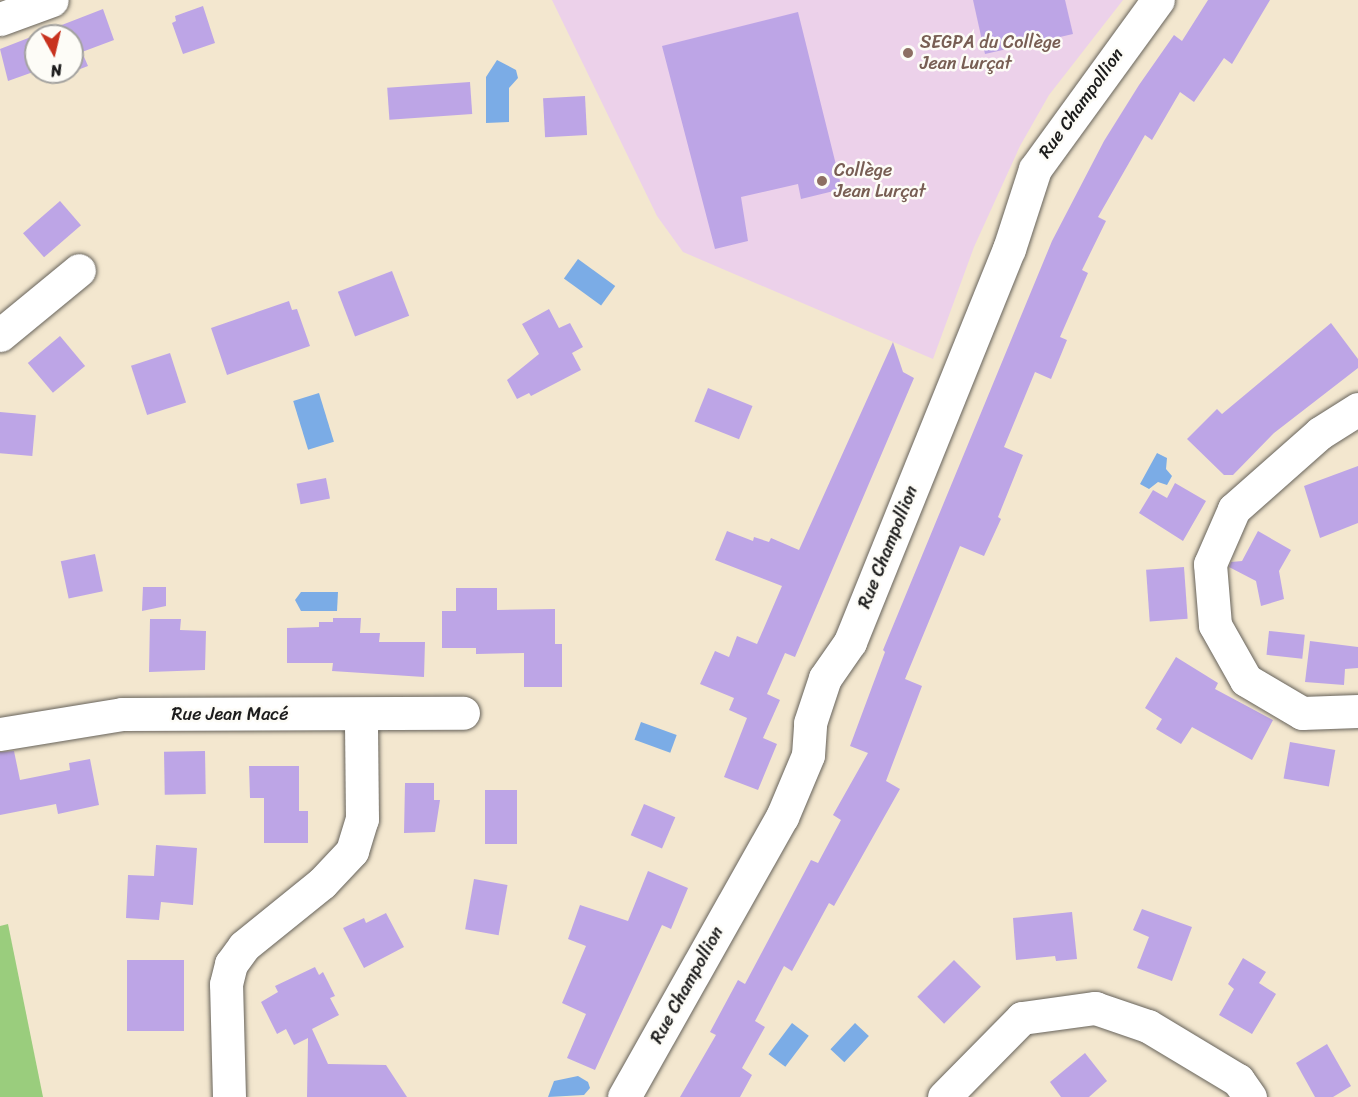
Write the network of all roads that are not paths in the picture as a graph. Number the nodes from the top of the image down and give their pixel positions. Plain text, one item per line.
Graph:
1 (52, 0) edge
2 (1158, 0) edge
3 (0, 19) edge
4 (79, 270) dead end
5 (0, 335) edge
6 (1358, 409) edge
7 (1358, 711) edge
8 (462, 713) dead end
9 (362, 715) junction
10 (0, 734) edge
11 (229, 1097) edge
12 (624, 1097) edge
13 (944, 1097) edge
14 (1250, 1097) edge

1 - 3 street
2 - 12 street, Rue Champollion
4 - 5 street
6 - 7 street
8 - 9 street, Rue Jean Macé
9 - 10 street, Rue Jean Macé
9 - 11 street
13 - 14 street

